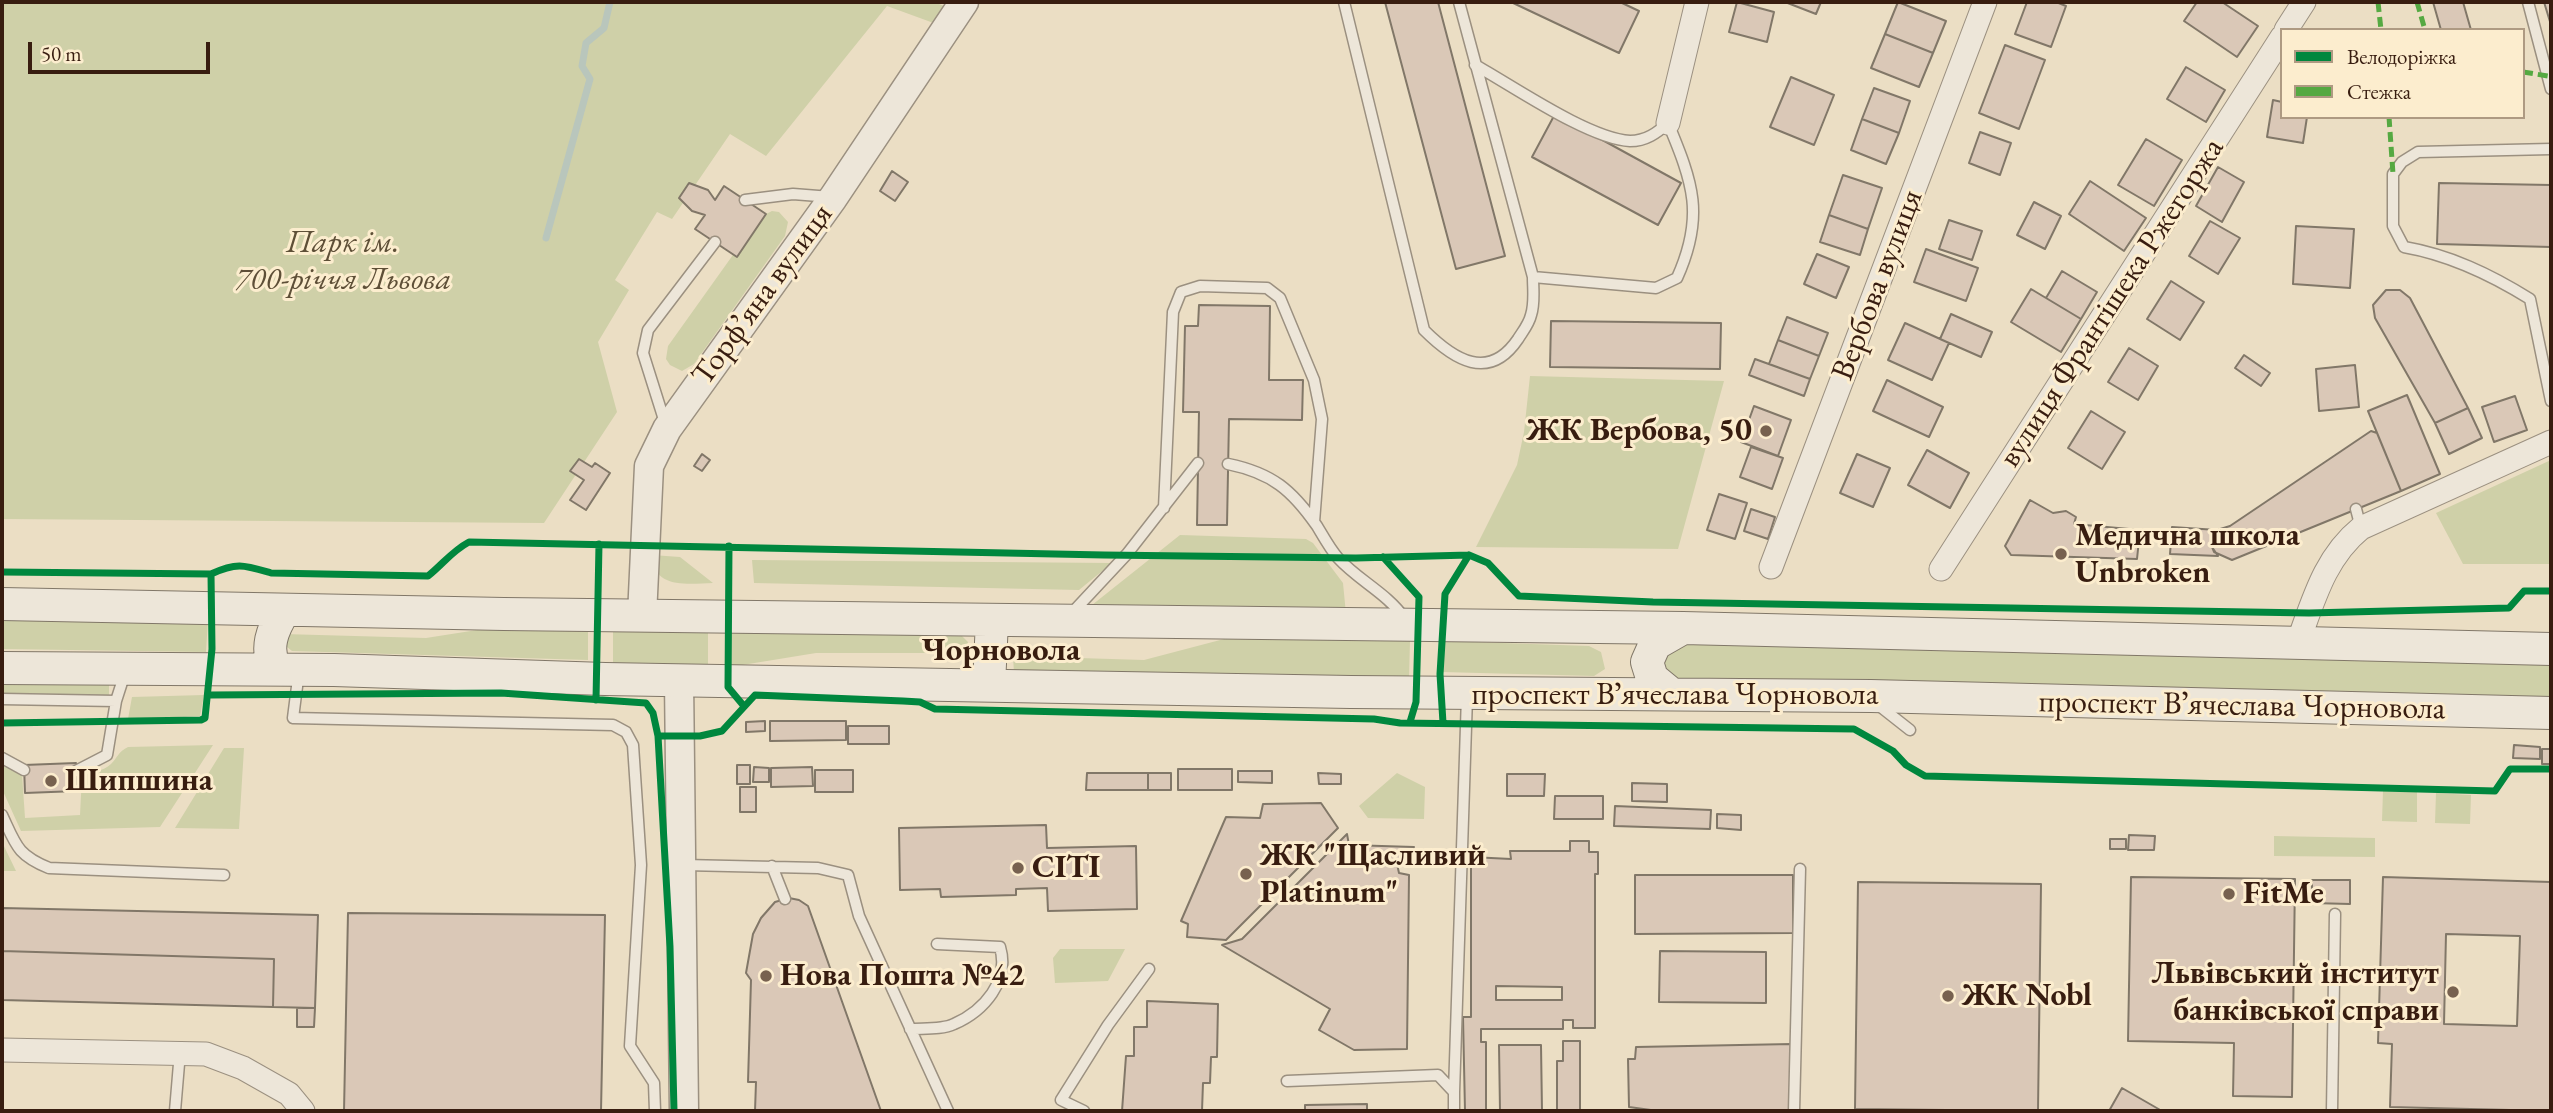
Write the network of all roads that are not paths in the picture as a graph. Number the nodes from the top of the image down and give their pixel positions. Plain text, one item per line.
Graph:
1 (964, 2) edge
2 (1344, 2) edge
3 (1459, 2) edge
4 (1696, 2) edge
5 (1984, 2) edge
6 (2304, 2) edge
7 (2528, 2) edge
8 (2287, 28) edge
9 (2280, 40) edge
10 (1475, 65) junction
11 (2551, 89) edge
12 (1668, 123) junction
13 (2551, 149) edge
14 (833, 198) junction
15 (745, 200) dead end
16 (715, 242) dead end
17 (1533, 276) junction
18 (2551, 401) edge
19 (667, 429) junction
20 (2551, 442) edge
21 (1198, 463) dead end
22 (1228, 464) dead end
23 (1164, 508) junction
24 (1314, 522) junction
25 (1771, 567) dead end
26 (1941, 569) dead end
27 (2, 604) edge
28 (284, 611) junction
29 (642, 616) junction
30 (992, 621) junction
31 (1063, 622) junction
32 (1410, 627) junction
33 (1602, 628) junction
34 (1683, 628) junction
35 (2297, 645) junction
36 (2551, 649) edge
37 (2, 668) edge
38 (126, 668) junction
39 (287, 669) junction
40 (679, 680) junction
41 (989, 685) junction
42 (1602, 692) junction
43 (1669, 692) junction
44 (1467, 694) junction
45 (1871, 696) junction
46 (2, 699) edge
47 (116, 701) junction
48 (2551, 713) edge
49 (1910, 730) dead end
50 (2, 758) edge
51 (24, 770) dead end
52 (76, 771) dead end
53 (2, 815) edge
54 (681, 865) junction
55 (772, 866) junction
56 (1800, 869) dead end
57 (224, 875) dead end
58 (785, 899) dead end
59 (2334, 914) dead end
60 (937, 944) dead end
61 (1149, 969) dead end
62 (910, 1029) junction
63 (2, 1050) edge
64 (180, 1052) junction
65 (1287, 1080) dead end
66 (1454, 1092) junction
67 (175, 1111) edge
68 (303, 1111) edge
69 (655, 1111) edge
70 (684, 1111) edge
71 (948, 1111) edge
72 (1084, 1111) edge
73 (1454, 1111) edge
74 (1794, 1111) edge
75 (2332, 1111) edge

1 - 14 street, Торфʼяна вулиця
2 - 17 lane
3 - 10 lane
4 - 12 street
5 - 25 street, Вербова вулиця
6 - 8 street
7 - 11 lane
9 - 26 street, вулиця Франтішека Ржегоржа
10 - 12 lane
10 - 17 lane
12 - 17 lane
13 - 18 lane
14 - 15 lane
14 - 19 street, Торфʼяна вулиця
16 - 19 lane
19 - 29 street, Торфʼяна вулиця
20 - 35 street
21 - 23 lane
22 - 24 lane
23 - 24 lane
23 - 31 lane
24 - 32 lane
27 - 28 main road, проспект Вʼячеслава Чорновола
28 - 29 main road, проспект Вʼячеслава Чорновола
28 - 39 main road
29 - 30 main road, проспект Вʼячеслава Чорновола
30 - 31 main road, проспект Вʼячеслава Чорновола
30 - 41 main road
31 - 32 main road, проспект Вʼячеслава Чорновола
32 - 33 main road, проспект Вʼячеслава Чорновола
33 - 34 main road, проспект Вʼячеслава Чорновола
33 - 42 main road
34 - 35 main road, проспект Вʼячеслава Чорновола
34 - 43 main road
35 - 36 main road, проспект Вʼячеслава Чорновола
37 - 38 main road, проспект Вʼячеслава Чорновола
38 - 39 main road, проспект Вʼячеслава Чорновола
38 - 47 lane
39 - 40 main road, проспект Вʼячеслава Чорновола
39 - 69 lane
40 - 41 main road, проспект Вʼячеслава Чорновола
40 - 54 street
41 - 44 main road, проспект Вʼячеслава Чорновола
42 - 43 main road, проспект Вʼячеслава Чорновола
42 - 44 main road, проспект Вʼячеслава Чорновола
43 - 45 main road, проспект Вʼячеслава Чорновола
44 - 66 lane
45 - 48 main road, проспект Вʼячеслава Чорновола
45 - 49 lane
46 - 47 lane
47 - 52 lane
50 - 51 lane
53 - 57 lane
54 - 55 lane
54 - 70 street
55 - 58 lane
55 - 62 lane
56 - 74 lane
59 - 75 lane
60 - 62 lane
61 - 72 lane
62 - 71 lane
63 - 64 street
64 - 67 lane
64 - 68 street
65 - 66 lane
66 - 73 lane

